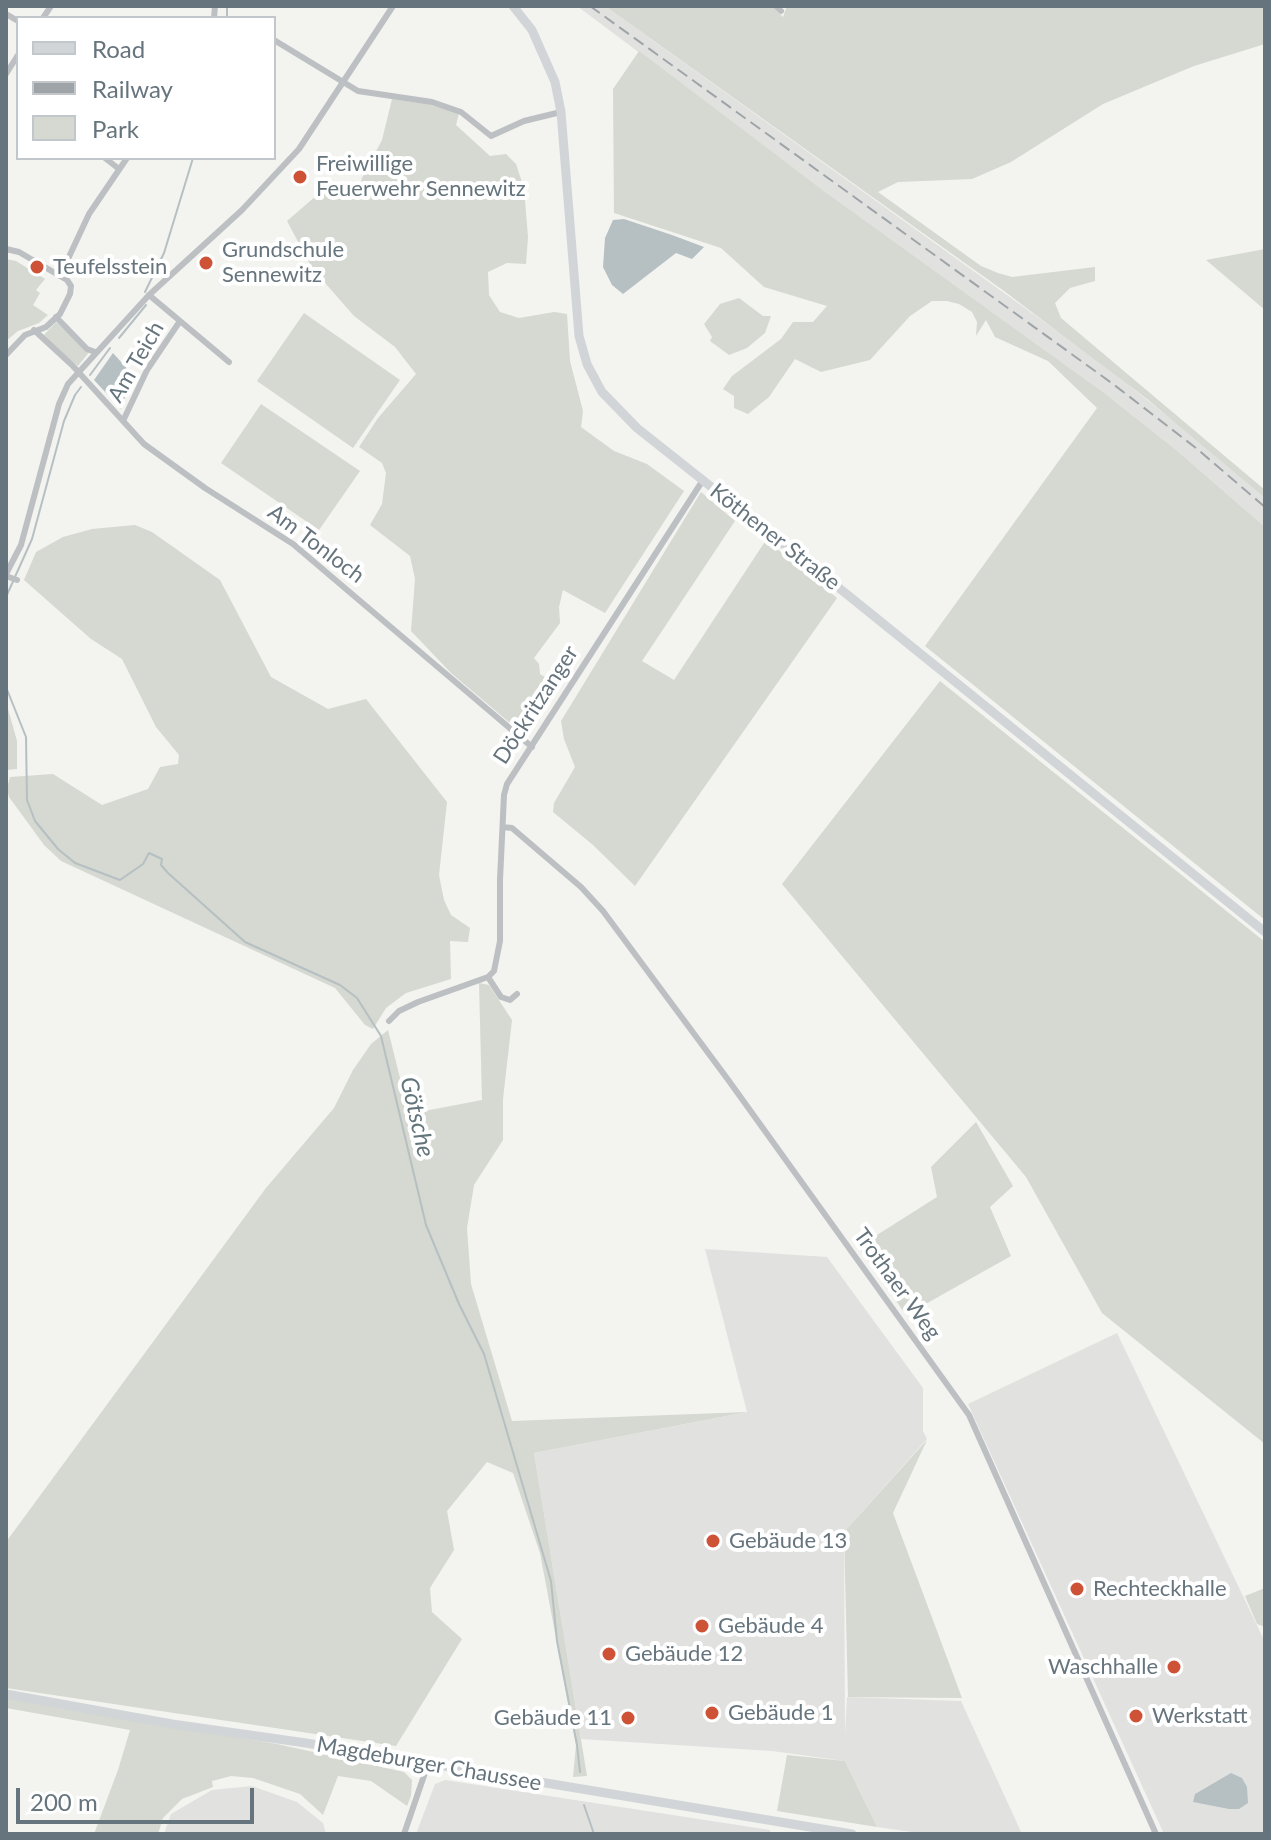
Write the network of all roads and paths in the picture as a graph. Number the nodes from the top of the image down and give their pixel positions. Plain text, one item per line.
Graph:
1 (393, 6) edge
2 (513, 6) edge
3 (276, 41) edge
4 (342, 84) junction
5 (561, 112) junction
6 (108, 160) edge
7 (126, 160) edge
8 (119, 169) junction
9 (6, 249) edge
10 (60, 276) junction
11 (149, 295) junction
12 (56, 317) junction
13 (180, 321) junction
14 (34, 330) junction
15 (95, 352) junction
16 (6, 355) edge
17 (229, 362) dead end
18 (78, 371) junction
19 (123, 421) junction
20 (703, 480) junction
21 (10, 576) edge
22 (532, 747) junction
23 (503, 827) junction
24 (1265, 932) edge
25 (488, 977) junction
26 (517, 994) dead end
27 (389, 1021) dead end
28 (6, 1694) edge
29 (428, 1764) junction
30 (404, 1834) edge
31 (852, 1834) edge
32 (1156, 1834) edge

1 - 4 street
2 - 5 main road, Köthener Straße
3 - 4 street
4 - 5 street
4 - 11 street
5 - 20 main road, Köthener Straße
6 - 8 street
7 - 8 street
8 - 10 street
9 - 10 street
10 - 12 street
11 - 13 street, Am Teich
11 - 15 street
12 - 14 street
12 - 15 street
13 - 17 street, Am Teich
13 - 19 street, Am Teich
14 - 16 street
14 - 18 street, Am Tonloch
15 - 18 street
18 - 19 street, Am Tonloch
18 - 21 street
19 - 22 street, Am Tonloch
20 - 22 street, Döckritzanger
20 - 24 main road, Köthener Straße
22 - 23 street, Döckritzanger
23 - 25 street, Döckritzanger
23 - 32 street, Trothaer Weg
25 - 26 street
25 - 27 street
28 - 29 main road, Magdeburger Chaussee
29 - 30 street
29 - 31 main road, Magdeburger Chaussee

